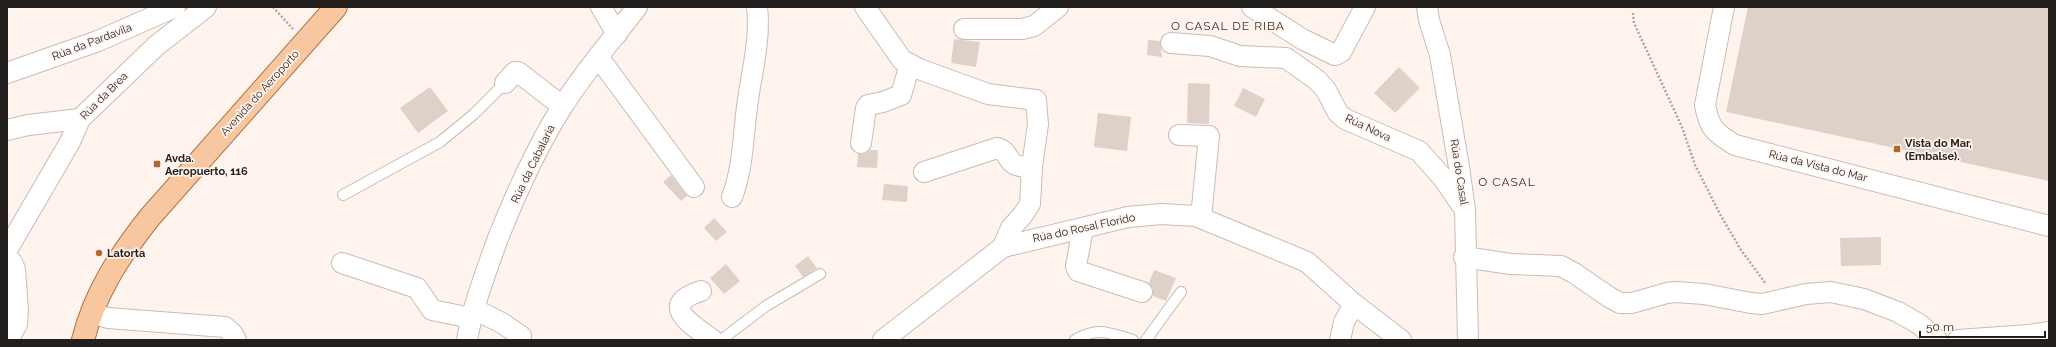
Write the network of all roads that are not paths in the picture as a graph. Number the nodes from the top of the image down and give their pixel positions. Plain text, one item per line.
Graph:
1 (175, 7) edge
2 (206, 7) edge
3 (336, 7) edge
4 (601, 7) edge
5 (637, 7) edge
6 (758, 7) edge
7 (865, 7) edge
8 (1058, 7) edge
9 (1252, 7) edge
10 (1427, 7) edge
11 (1724, 7) edge
12 (1359, 9) edge
13 (964, 29) dead end
14 (617, 34) junction
15 (1171, 42) dead end
16 (598, 58) junction
17 (910, 64) junction
18 (7, 73) edge
19 (505, 83) joint
20 (562, 106) junction
21 (80, 119) junction
22 (7, 130) edge
23 (1179, 135) dead end
24 (861, 143) dead end
25 (1032, 167) junction
26 (924, 172) dead end
27 (694, 187) dead end
28 (343, 195) dead end
29 (732, 197) dead end
30 (1465, 210) junction
31 (1201, 218) junction
32 (2049, 226) edge
33 (1083, 228) junction
34 (1003, 247) junction
35 (7, 250) edge
36 (1464, 257) junction
37 (7, 258) edge
38 (342, 263) dead end
39 (820, 274) dead end
40 (701, 290) dead end
41 (1142, 292) dead end
42 (1181, 292) dead end
43 (1354, 304) junction
44 (91, 313) junction
45 (473, 313) junction
46 (2049, 332) edge
47 (521, 336) dead end
48 (8, 340) edge
49 (83, 340) edge
50 (236, 340) edge
51 (467, 340) edge
52 (713, 340) edge
53 (721, 340) edge
54 (883, 340) edge
55 (1075, 340) edge
56 (1133, 340) edge
57 (1146, 340) edge
58 (1340, 340) edge
59 (1401, 340) edge
60 (1468, 340) edge
61 (1937, 340) edge
62 (1958, 340) edge

1 - 18 street, Rúa da Pardavila
2 - 21 street, Rúa da Brea
3 - 44 main road, Avenida do Aeroporto
4 - 14 street
5 - 14 street, Rúa da Cabalaria
6 - 29 street
7 - 17 street
8 - 13 street
9 - 12 street
10 - 30 street, Rúa do Casal
11 - 32 street, Rúa da Vista do Mar
14 - 16 street, Rúa da Cabalaria
15 - 30 street, Rúa Nova
16 - 20 street, Rúa da Cabalaria
16 - 27 street
17 - 24 street
17 - 25 street
19 - 20 street
19 - 28 lane
20 - 45 street, Rúa da Cabalaria
21 - 22 street
21 - 35 street, Rúa da Brea
23 - 31 street
25 - 26 street
25 - 34 street
30 - 36 street, Rúa do Casal
31 - 33 street, Rúa do Rosal Florido
31 - 43 street, Rúa do Rosal Florido
33 - 34 street, Rúa do Rosal Florido
33 - 41 street
34 - 54 street, Rúa do Rosal Florido
36 - 60 street, Rúa do Casal
36 - 61 street
37 - 48 street
38 - 45 street
39 - 53 lane
40 - 52 street
42 - 57 lane
43 - 58 street
43 - 59 street, Rúa do Rosal Florido
44 - 49 main road, Avenida do Aeroporto
44 - 50 street
45 - 47 street
45 - 51 street, Rúa da Cabalaria
46 - 62 street
55 - 56 lane

